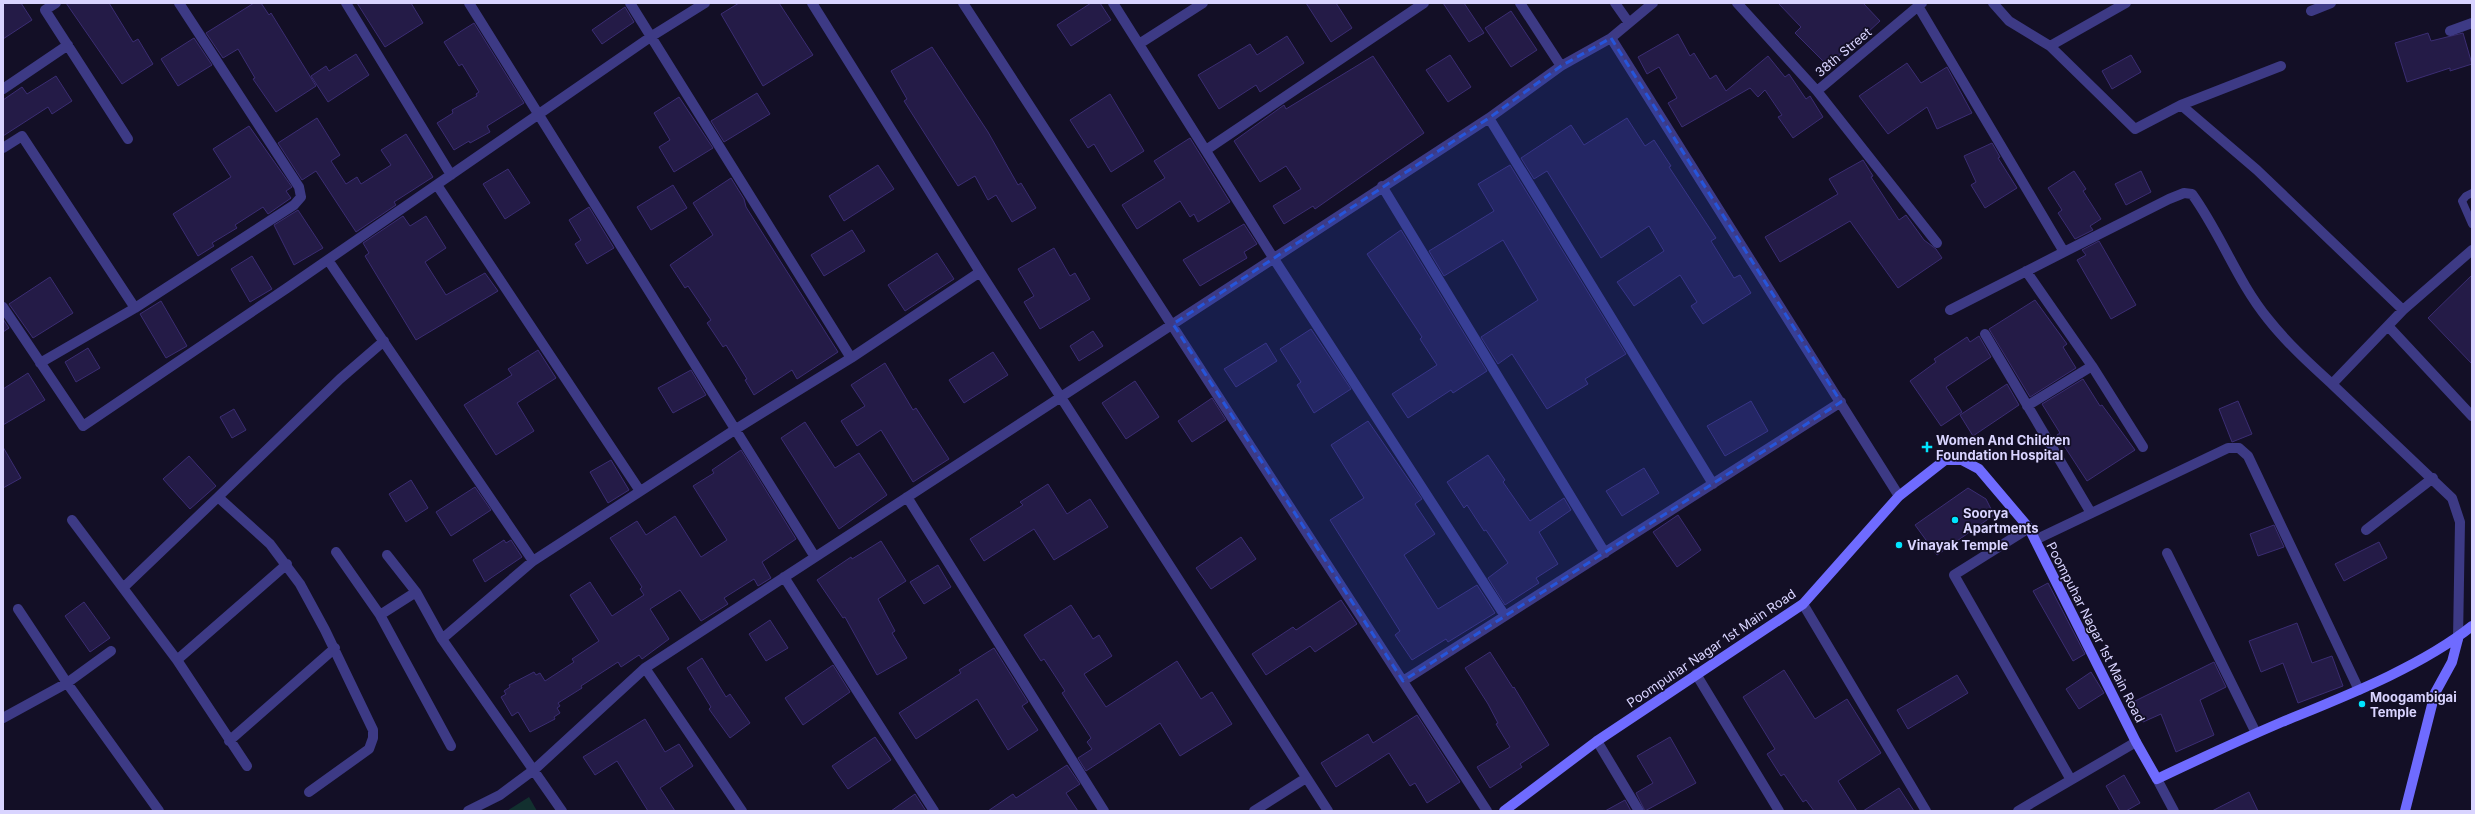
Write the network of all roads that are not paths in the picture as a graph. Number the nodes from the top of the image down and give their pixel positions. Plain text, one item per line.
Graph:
1 (56, 3) edge
2 (179, 3) edge
3 (346, 3) edge
4 (469, 3) edge
5 (630, 3) edge
6 (705, 3) edge
7 (812, 3) edge
8 (963, 3) edge
9 (1113, 3) edge
10 (1203, 3) edge
11 (1424, 3) edge
12 (1520, 3) edge
13 (1615, 3) edge
14 (1653, 3) edge
15 (1737, 3) edge
16 (1993, 3) edge
17 (2126, 3) edge
18 (2331, 3) edge
19 (1920, 4) edge
20 (2311, 10) dead end
21 (2472, 22) edge
22 (1629, 23) junction
23 (2450, 31) dead end
24 (652, 36) junction
25 (1611, 38) junction
26 (1139, 44) junction
27 (68, 45) junction
28 (2050, 46) junction
29 (1561, 66) junction
30 (2281, 66) dead end
31 (3, 89) edge
32 (1817, 91) junction
33 (2181, 105) junction
34 (538, 114) junction
35 (1489, 118) junction
36 (128, 139) dead end
37 (3, 148) edge
38 (1206, 150) junction
39 (451, 175) junction
40 (437, 185) junction
41 (1382, 186) junction
42 (2472, 193) edge
43 (2472, 224) edge
44 (1937, 243) dead end
45 (2472, 250) edge
46 (2064, 252) junction
47 (1274, 259) junction
48 (328, 260) junction
49 (2026, 271) junction
50 (980, 272) junction
51 (3, 307) edge
52 (135, 308) junction
53 (1950, 310) dead end
54 (2403, 310) junction
55 (1173, 324) junction
56 (2388, 326) junction
57 (1985, 334) dead end
58 (384, 341) junction
59 (851, 358) junction
60 (40, 363) junction
61 (2092, 366) junction
62 (2332, 384) junction
63 (1060, 396) junction
64 (1842, 402) junction
65 (2027, 406) junction
66 (2472, 416) edge
67 (736, 429) junction
68 (2143, 447) dead end
69 (2433, 478) junction
70 (1713, 484) junction
71 (640, 492) junction
72 (1899, 496) junction
73 (218, 497) junction
74 (907, 497) junction
75 (2091, 513) junction
76 (72, 520) dead end
77 (2029, 528) junction
78 (2366, 530) dead end
79 (2035, 540) junction
80 (336, 552) dead end
81 (1605, 553) junction
82 (2167, 553) dead end
83 (387, 555) dead end
84 (815, 557) junction
85 (533, 561) junction
86 (287, 564) junction
87 (784, 577) junction
88 (123, 588) junction
89 (416, 592) junction
90 (1803, 604) junction
91 (18, 609) dead end
92 (380, 615) junction
93 (1505, 616) junction
94 (2472, 626) edge
95 (442, 639) junction
96 (2458, 639) junction
97 (334, 648) junction
98 (111, 651) dead end
99 (178, 660) junction
100 (644, 668) junction
101 (1696, 674) junction
102 (1403, 682) junction
103 (66, 683) junction
104 (2359, 690) junction
105 (3, 718) edge
106 (2256, 733) junction
107 (229, 741) junction
108 (1597, 741) junction
109 (2136, 742) junction
110 (451, 746) dead end
111 (247, 766) dead end
112 (535, 770) junction
113 (1306, 778) junction
114 (2157, 779) junction
115 (2071, 780) junction
116 (309, 792) dead end
117 (158, 811) edge
118 (468, 811) edge
119 (562, 811) edge
120 (742, 811) edge
121 (934, 811) edge
122 (1104, 811) edge
123 (1254, 811) edge
124 (1328, 811) edge
125 (1487, 811) edge
126 (1504, 811) edge
127 (1639, 811) edge
128 (1779, 811) edge
129 (1926, 811) edge
130 (2018, 811) edge
131 (2174, 811) edge
132 (2405, 811) edge

1 - 27 street
2 - 52 street
3 - 39 street
4 - 34 street
5 - 24 street
6 - 24 street
7 - 50 street
8 - 55 street
9 - 26 street
10 - 26 street
11 - 38 street
12 - 29 street
13 - 22 street
14 - 22 street
15 - 32 street, 38th Street
16 - 28 street
17 - 28 street
18 - 20 street
19 - 32 street, 38th Street
19 - 46 street
21 - 23 street
22 - 25 street
24 - 34 street
24 - 59 street
25 - 29 street
25 - 64 street
26 - 38 street
27 - 31 street
27 - 36 street
28 - 33 street
29 - 35 street
30 - 33 street
32 - 44 street
33 - 54 street
34 - 39 street
34 - 67 street
35 - 41 street
35 - 70 street
37 - 52 street
38 - 47 street
39 - 40 street
40 - 48 street
40 - 71 street
41 - 47 street
41 - 81 street
42 - 43 lane
45 - 54 street
46 - 49 street
46 - 62 street
47 - 55 street
47 - 93 street
48 - 58 street
48 - 60 street
49 - 53 street
49 - 61 street
50 - 59 street
50 - 63 street
51 - 60 street
52 - 60 street
54 - 56 street
55 - 63 street
55 - 102 street
56 - 62 street
56 - 66 street
57 - 65 street
58 - 73 street
58 - 85 street
59 - 67 street
61 - 65 street
61 - 68 street
62 - 69 street
63 - 74 street
63 - 113 street
64 - 70 street
64 - 72 street
65 - 75 street
67 - 71 street
67 - 84 street
69 - 78 street
69 - 96 street
70 - 81 street
71 - 85 street
72 - 77 main road, Poompuhar Nagar 1st Main Road
72 - 90 main road, Poompuhar Nagar 1st Main Road
73 - 86 street
73 - 88 street
74 - 84 street
74 - 122 street
75 - 79 street
75 - 104 street
76 - 88 street
77 - 79 main road, Poompuhar Nagar 1st Main Road
77 - 115 street
79 - 109 main road, Poompuhar Nagar 1st Main Road
80 - 92 street
81 - 93 street
82 - 106 street
83 - 89 street
84 - 87 street
85 - 95 street
86 - 97 street
86 - 99 street
87 - 100 street
87 - 121 street
88 - 99 street
89 - 92 street
89 - 95 street
90 - 101 main road, Poompuhar Nagar 1st Main Road
90 - 129 street
91 - 103 street
92 - 110 street
93 - 102 street
94 - 96 main road
95 - 112 street
96 - 104 main road
96 - 132 main road
97 - 107 street
97 - 116 street
98 - 103 street
99 - 107 street
100 - 112 street
100 - 120 street
101 - 108 main road, Poompuhar Nagar 1st Main Road
101 - 128 street
102 - 125 street
103 - 105 street
103 - 117 street
104 - 106 main road
106 - 114 main road
107 - 111 street
108 - 126 main road, Poompuhar Nagar 1st Main Road
108 - 127 street
109 - 114 main road, Poompuhar Nagar 1st Main Road
109 - 115 street
112 - 118 street
112 - 119 street
113 - 123 street
113 - 124 street
114 - 131 street
115 - 130 street

